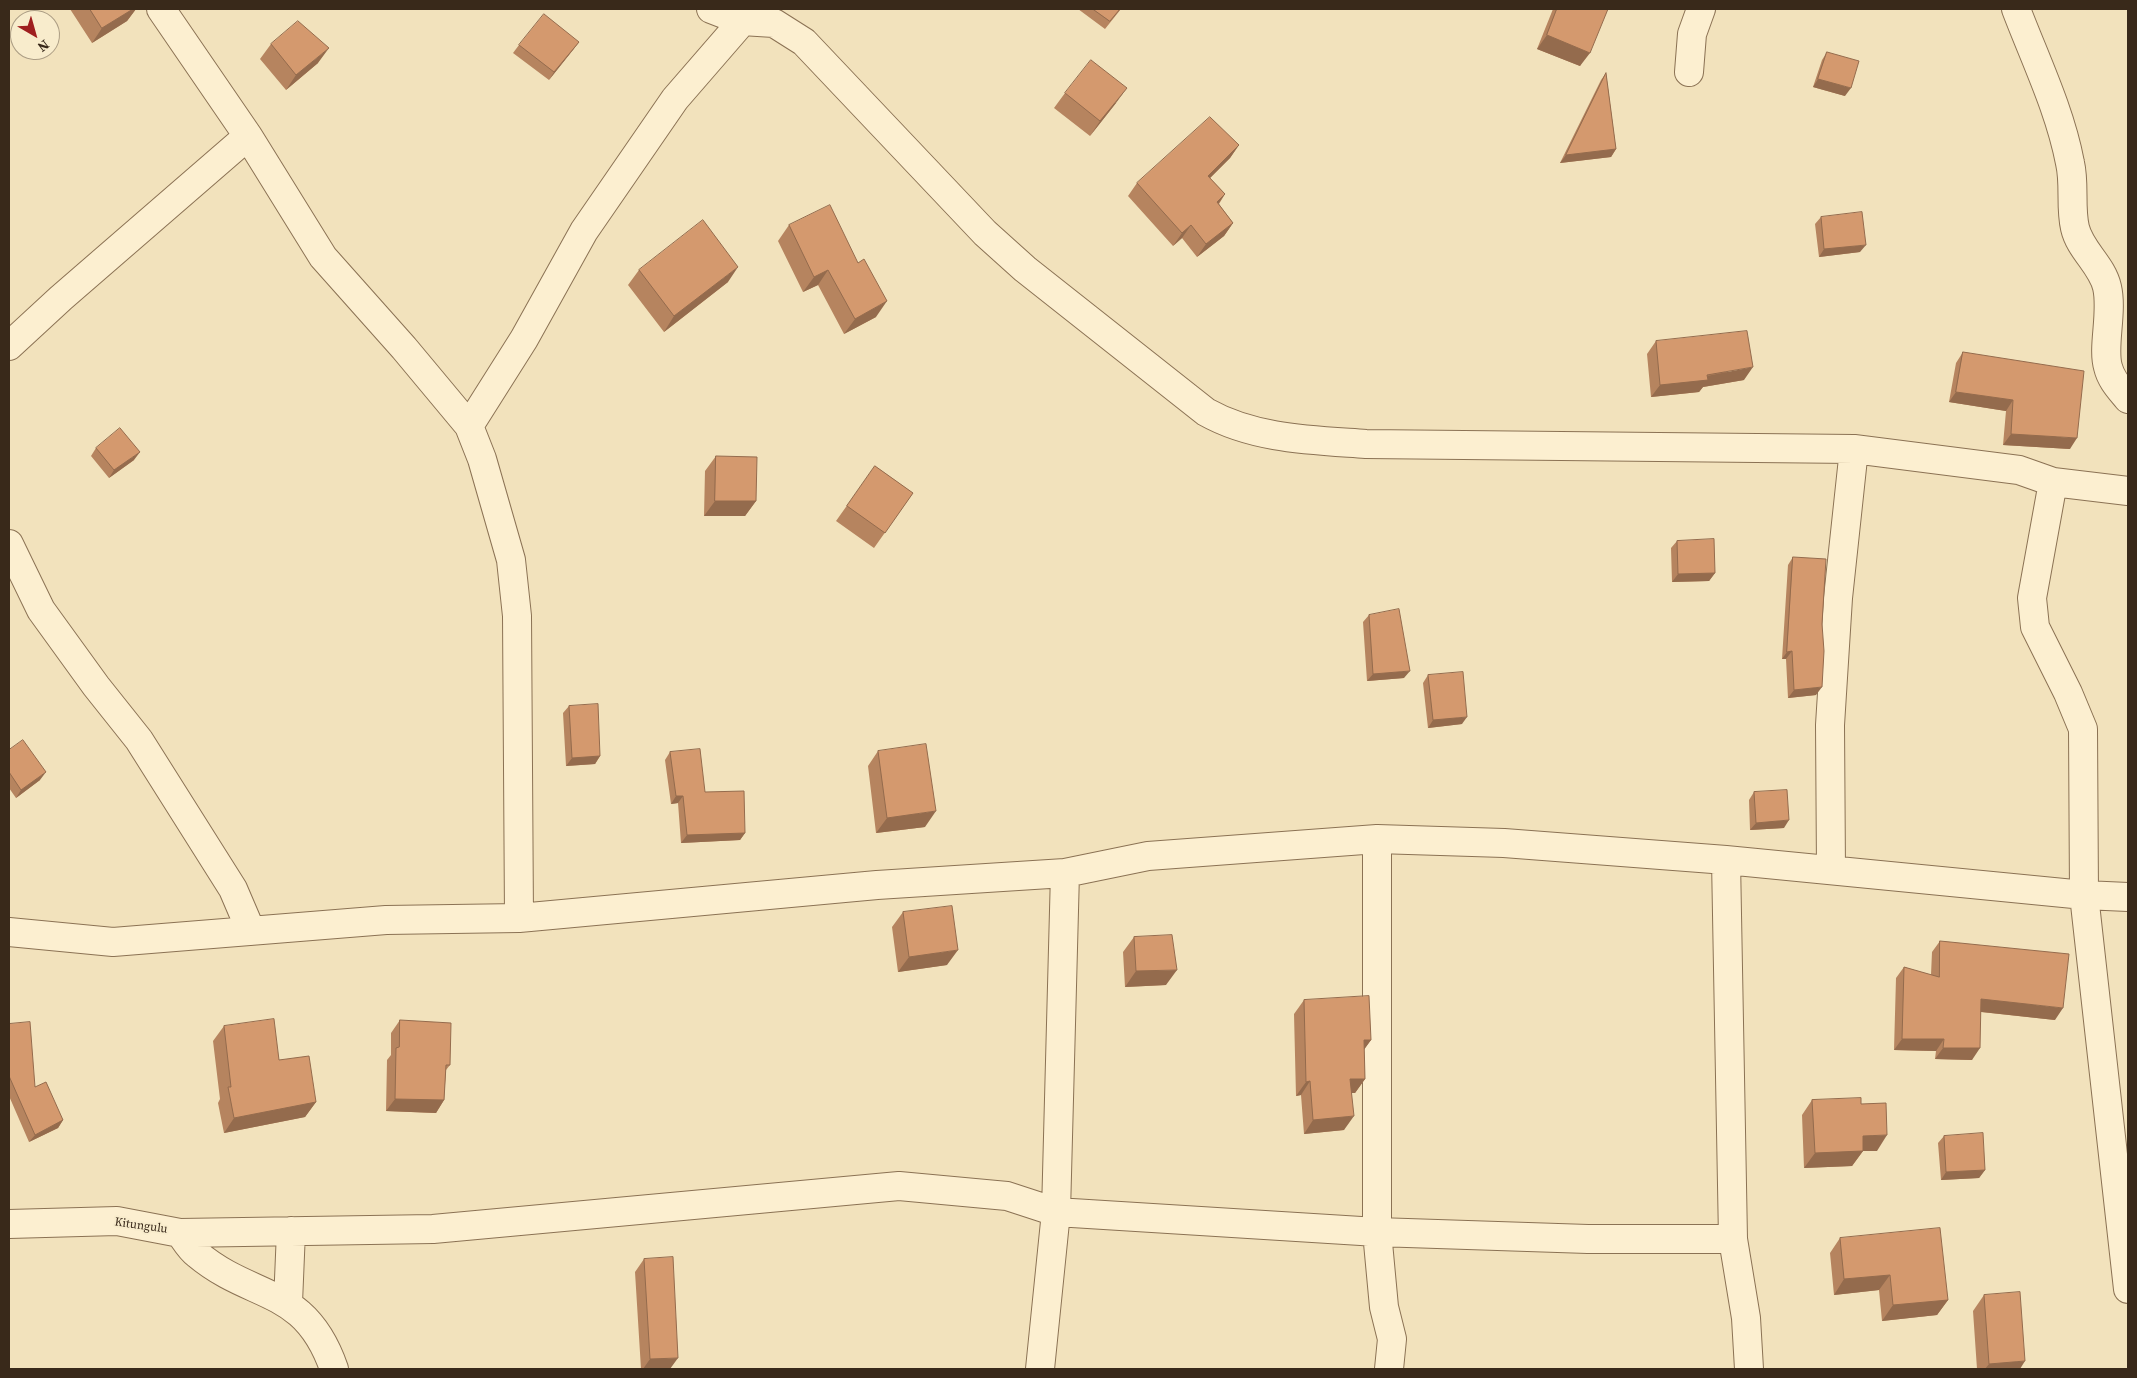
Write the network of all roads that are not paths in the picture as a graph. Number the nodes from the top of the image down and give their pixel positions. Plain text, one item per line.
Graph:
1 (162, 9) edge
2 (710, 9) edge
3 (1701, 9) edge
4 (2016, 9) edge
5 (747, 15) edge
6 (1689, 72) dead end
7 (248, 136) junction
8 (9, 346) edge
9 (2128, 399) edge
10 (469, 426) junction
11 (1854, 449) junction
12 (2053, 482) junction
13 (2128, 491) edge
14 (9, 544) edge
15 (1376, 839) junction
16 (1726, 860) junction
17 (1831, 870) junction
18 (1065, 872) junction
19 (2084, 895) junction
20 (2128, 897) edge
21 (519, 918) junction
22 (251, 931) junction
23 (9, 932) edge
24 (1056, 1212) junction
25 (9, 1224) edge
26 (291, 1231) junction
27 (1378, 1232) junction
28 (180, 1233) junction
29 (1734, 1239) junction
30 (2128, 1289) edge
31 (288, 1303) junction
32 (334, 1369) edge
33 (1040, 1369) edge
34 (1389, 1369) edge
35 (1748, 1369) edge

1 - 7 street
2 - 5 street
3 - 6 street
4 - 9 street
5 - 10 street
5 - 11 street
7 - 8 street
7 - 10 street
10 - 21 street
11 - 12 street
11 - 17 street
12 - 13 street
12 - 19 street
14 - 22 street
15 - 16 street
15 - 18 street
15 - 27 street
16 - 17 street
16 - 29 street
17 - 19 street
18 - 21 street
18 - 24 street
19 - 20 street
19 - 30 street
21 - 22 street
22 - 23 street
24 - 26 street
24 - 27 street
24 - 33 street
25 - 28 street, Kitungulu
26 - 28 street
26 - 31 street
27 - 29 street
27 - 34 street
28 - 31 street, Kitungulu
29 - 35 street
31 - 32 street, Kitungulu

